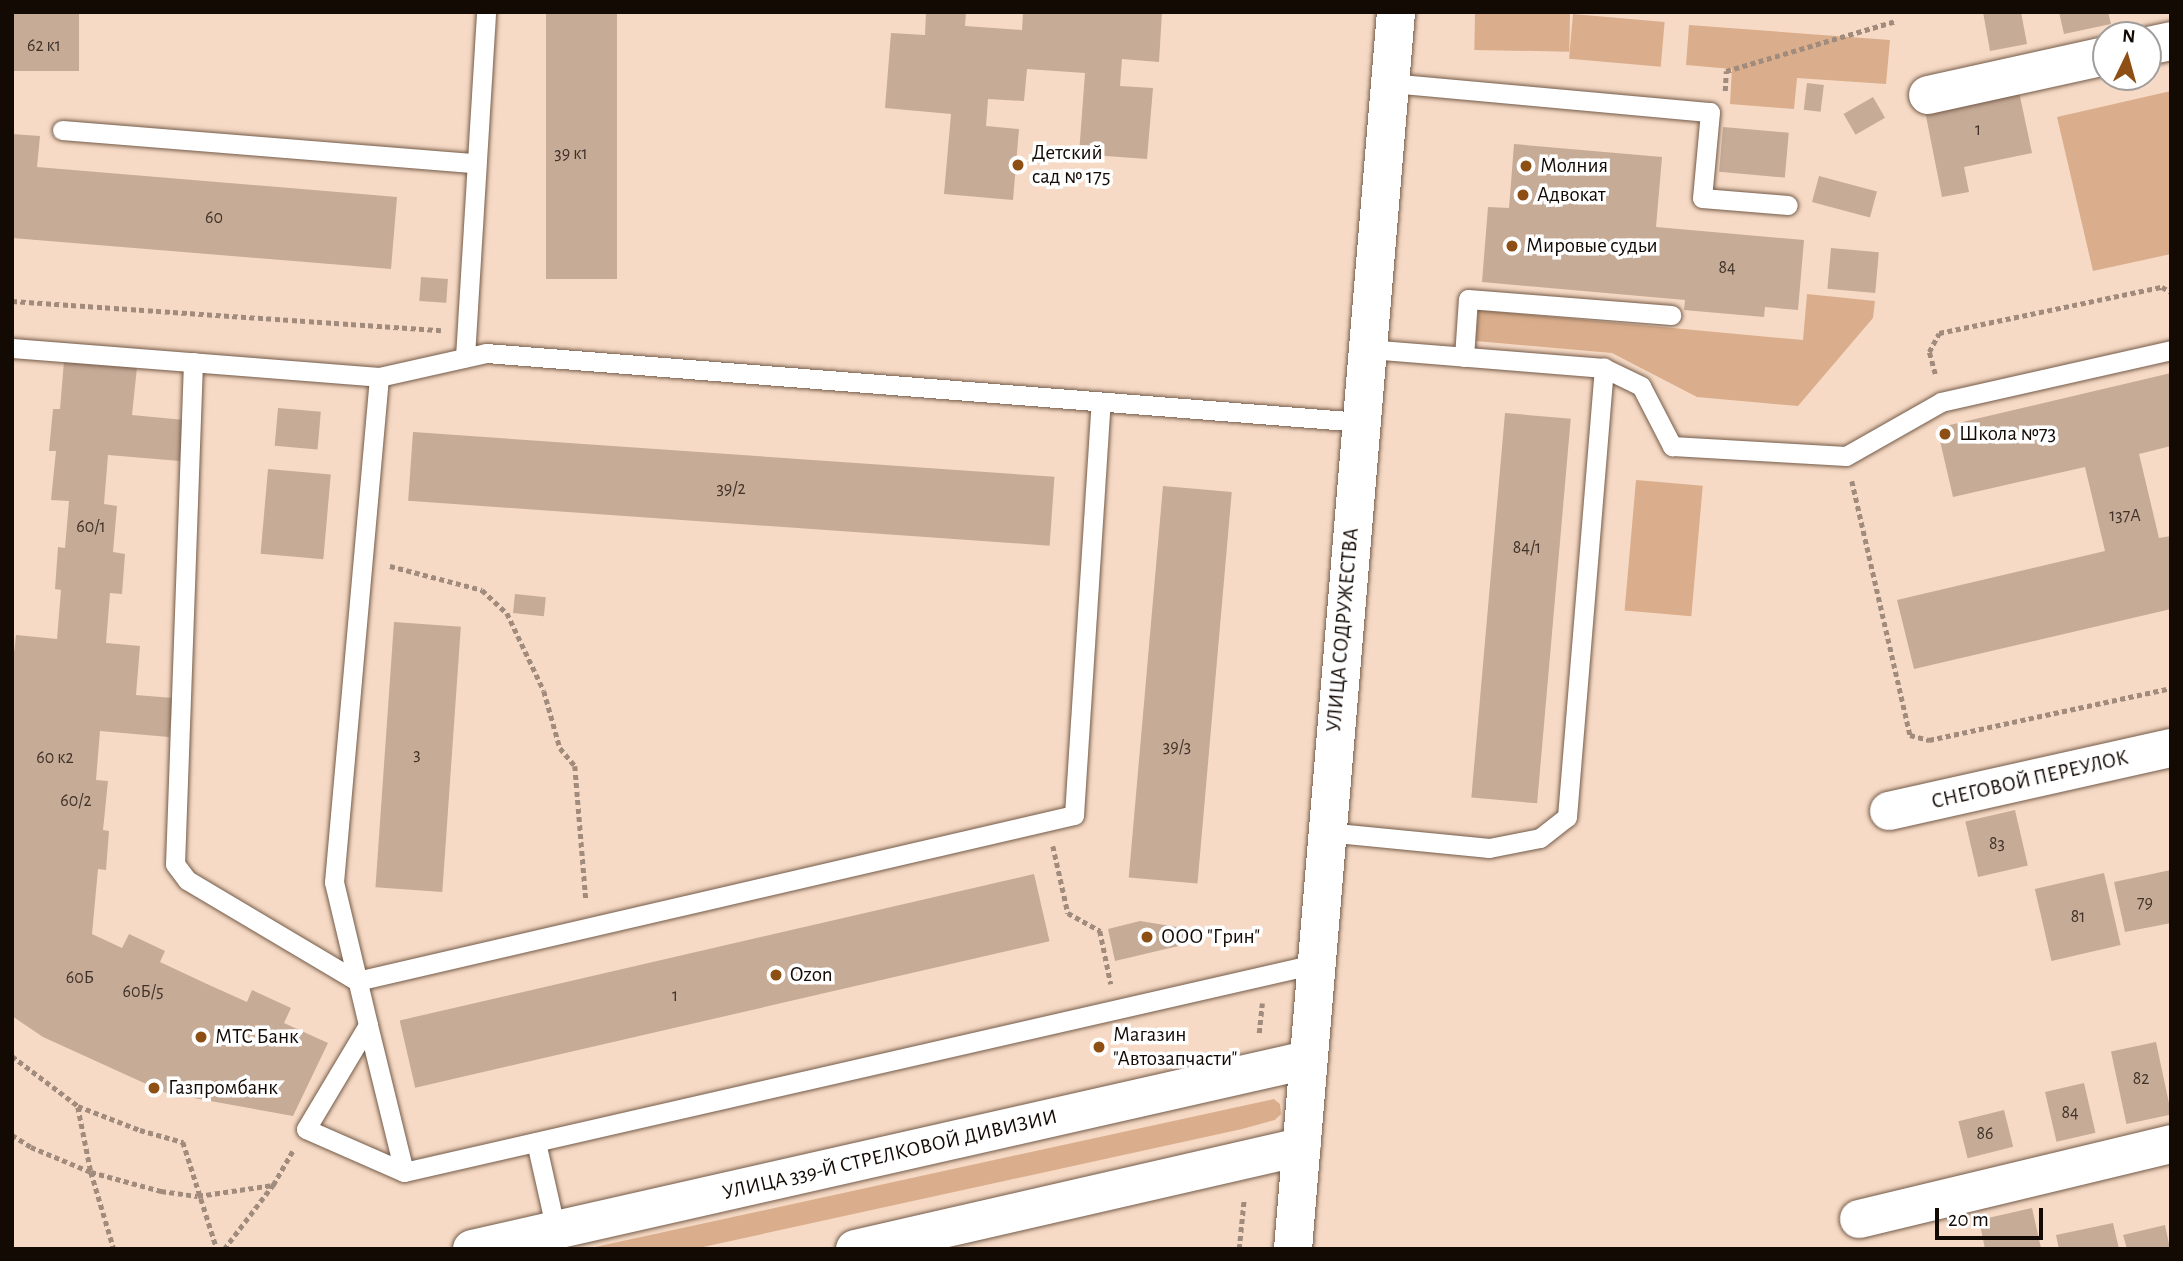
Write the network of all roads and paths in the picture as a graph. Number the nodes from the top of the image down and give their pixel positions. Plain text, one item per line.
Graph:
1 (486, 12) edge
2 (1395, 12) edge
3 (1896, 21) dead end
4 (2092, 59) edge
5 (1390, 83) junction
6 (1927, 95) dead end
7 (1724, 102) dead end
8 (62, 130) dead end
9 (475, 163) junction
10 (1788, 205) dead end
11 (2171, 292) edge
12 (1671, 315) dead end
13 (12, 348) edge
14 (1367, 349) junction
15 (2171, 350) edge
16 (465, 357) junction
17 (1464, 357) junction
18 (193, 362) junction
19 (1604, 368) junction
20 (379, 377) junction
21 (1941, 402) junction
22 (1101, 403) junction
23 (1361, 422) junction
24 (1846, 456) junction
25 (362, 559) junction
26 (2171, 688) edge
27 (2171, 748) edge
28 (1889, 811) dead end
29 (1047, 821) junction
30 (1326, 832) junction
31 (588, 928) junction
32 (1315, 964) junction
33 (1265, 975) junction
34 (357, 981) junction
35 (1116, 1009) junction
36 (368, 1025) junction
37 (12, 1056) edge
38 (1307, 1060) junction
39 (1256, 1072) junction
40 (78, 1106) junction
41 (306, 1129) junction
42 (12, 1135) edge
43 (536, 1142) junction
44 (2171, 1144) edge
45 (1301, 1147) junction
46 (91, 1172) junction
47 (404, 1172) junction
48 (274, 1185) junction
49 (198, 1196) junction
50 (1859, 1219) dead end
51 (556, 1231) junction
52 (114, 1249) edge
53 (217, 1249) edge
54 (224, 1249) edge
55 (472, 1249) edge
56 (855, 1249) edge
57 (1293, 1249) edge

1 - 9 lane
2 - 5 street, УЛИЦА СОДРУЖЕСТВА
3 - 7 path
4 - 6 street
5 - 10 lane
5 - 14 street, УЛИЦА СОДРУЖЕСТВА
8 - 9 lane
9 - 16 lane
11 - 21 path
12 - 17 lane
13 - 18 lane
14 - 17 lane
14 - 23 street, УЛИЦА СОДРУЖЕСТВА
15 - 21 lane
16 - 20 lane
16 - 22 lane
17 - 19 lane
18 - 20 lane
18 - 34 lane
19 - 24 lane
19 - 30 lane
20 - 25 lane
21 - 24 lane
22 - 23 lane
22 - 29 lane
23 - 30 street, УЛИЦА СОДРУЖЕСТВА
24 - 26 path
25 - 31 path
25 - 34 lane
27 - 28 street, СНЕГОВОЙ ПЕРЕУЛОК
29 - 31 lane
29 - 35 path
30 - 32 street, УЛИЦА СОДРУЖЕСТВА
31 - 34 lane
32 - 33 lane
32 - 38 street, УЛИЦА СОДРУЖЕСТВА
33 - 35 lane
33 - 39 path
34 - 36 lane
35 - 43 lane
36 - 41 lane
36 - 47 lane
37 - 40 path
38 - 39 street, УЛИЦА 339-Й СТРЕЛКОВОЙ ДИВИЗИИ
38 - 45 street, УЛИЦА СОДРУЖЕСТВА
39 - 51 street, УЛИЦА 339-Й СТРЕЛКОВОЙ ДИВИЗИИ
40 - 46 path
40 - 49 path
41 - 47 lane
41 - 48 path
42 - 46 path
43 - 47 lane
43 - 51 lane
44 - 50 street
45 - 56 street
45 - 57 street, УЛИЦА СОДРУЖЕСТВА
46 - 49 path
46 - 52 path
48 - 49 path
48 - 54 path
49 - 53 path
51 - 55 street, УЛИЦА 339-Й СТРЕЛКОВОЙ ДИВИЗИИ

